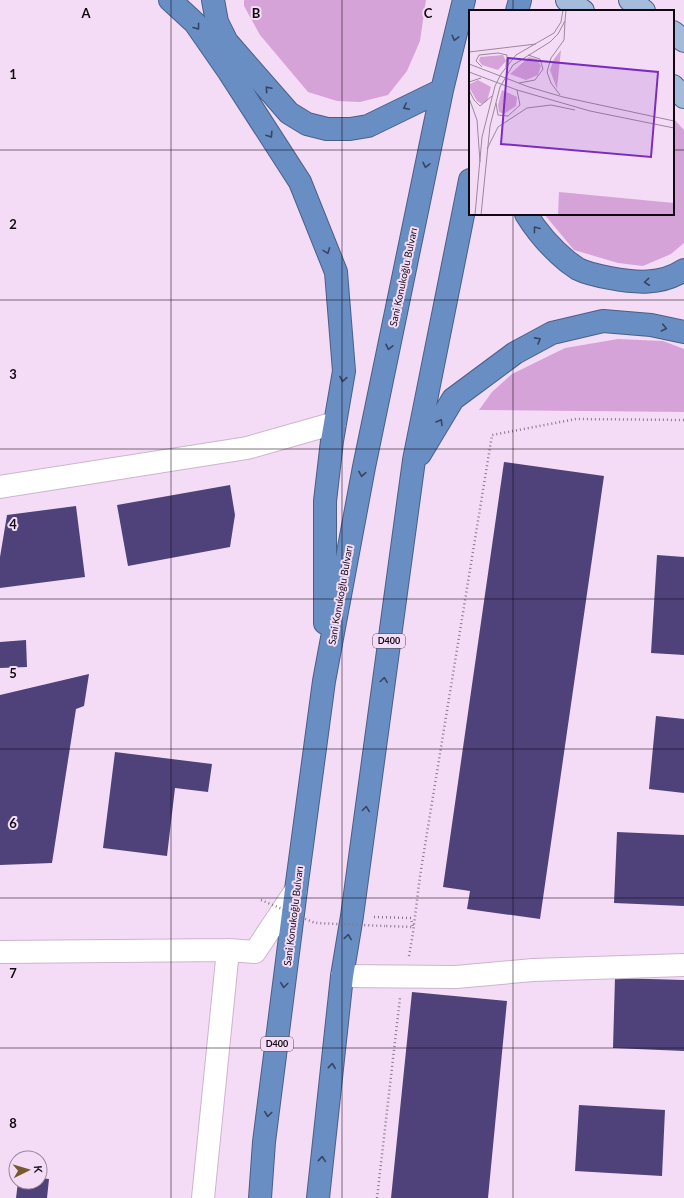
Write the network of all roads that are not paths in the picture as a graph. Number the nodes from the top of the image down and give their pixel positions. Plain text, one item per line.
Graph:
1 (170, 0) edge
2 (213, 0) edge
3 (464, 0) edge
4 (520, 0) edge
5 (567, 0) edge
6 (630, 0) edge
7 (517, 10) edge
8 (581, 10) edge
9 (643, 10) edge
10 (674, 33) edge
11 (684, 41) edge
12 (674, 87) edge
13 (442, 90) junction
14 (684, 97) edge
15 (469, 185) edge
16 (527, 215) edge
17 (684, 270) edge
18 (684, 332) edge
19 (335, 423) junction
20 (412, 467) junction
21 (0, 487) edge
22 (324, 681) junction
23 (296, 890) junction
24 (228, 950) junction
25 (0, 952) edge
26 (684, 966) edge
27 (342, 976) junction
28 (203, 1198) edge
29 (260, 1198) edge
30 (318, 1198) edge

1 -> 19 highway
13 -> 2 highway
3 -> 13 highway, Sani Konukoğlu Bulvarı / D400
4 - 7 highway
5 - 8 main road
6 - 9 main road
10 - 11 main road
12 - 14 main road
13 -> 22 highway, Sani Konukoğlu Bulvarı / D400
15 - 20 highway, D400
17 -> 16 highway
20 -> 18 highway
19 - 21 street
19 - 22 highway
27 -> 20 highway, D400
22 - 23 highway, Sani Konukoğlu Bulvarı / D400
23 - 24 street
23 -> 29 highway, Sani Konukoğlu Bulvarı / D400
24 - 25 street
24 - 28 street
26 - 27 street
30 -> 27 highway, D400

